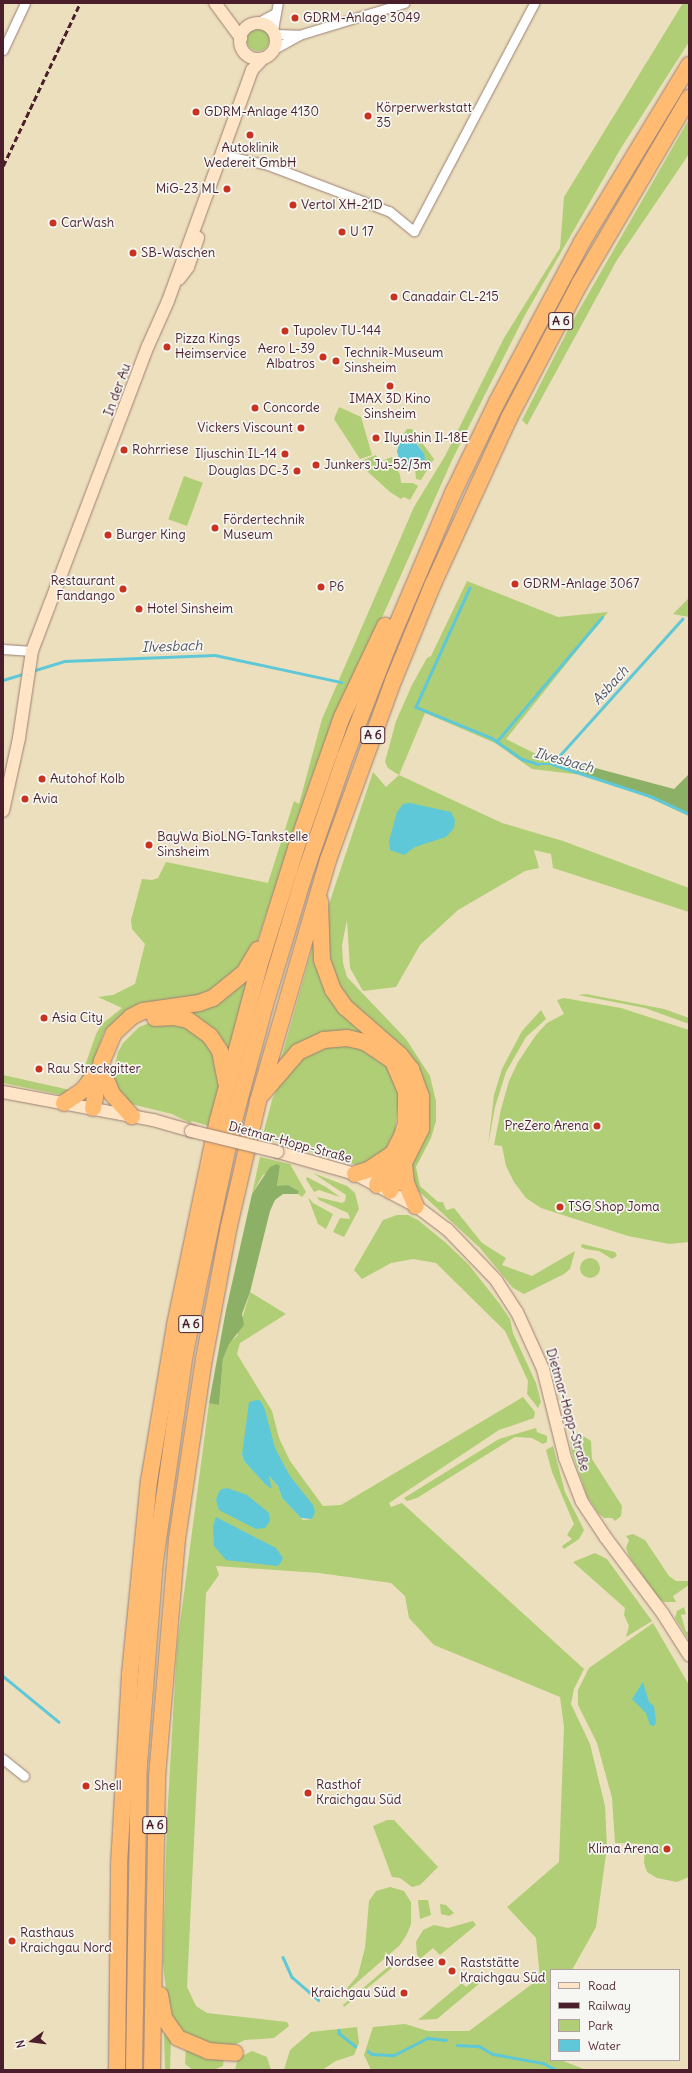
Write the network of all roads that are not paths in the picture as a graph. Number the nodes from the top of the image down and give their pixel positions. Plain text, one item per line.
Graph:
1 (25, 3) edge
2 (217, 3) edge
3 (278, 3) edge
4 (404, 3) edge
5 (534, 3) edge
6 (275, 13) junction
7 (254, 24) junction
8 (274, 32) junction
9 (299, 35) junction
10 (241, 38) junction
11 (274, 49) junction
12 (3, 50) edge
13 (250, 56) junction
14 (263, 58) junction
15 (689, 65) edge
16 (252, 70) junction
17 (689, 98) edge
18 (223, 155) junction
19 (404, 607) junction
20 (3, 649) edge
21 (32, 651) junction
22 (3, 811) edge
23 (320, 884) junction
24 (270, 929) junction
25 (104, 1075) junction
26 (226, 1086) junction
27 (5, 1093) edge
28 (258, 1101) junction
29 (64, 1103) junction
30 (97, 1109) junction
31 (132, 1116) junction
32 (399, 1158) junction
33 (355, 1174) junction
34 (384, 1188) junction
35 (416, 1206) junction
36 (140, 1563) junction
37 (689, 1655) edge
38 (120, 1690) dead end
39 (3, 1759) edge
40 (24, 1776) dead end
41 (152, 1956) junction
42 (235, 2053) dead end
43 (117, 2070) edge
44 (134, 2070) edge
45 (152, 2070) edge

1 - 12 street
2 - 7 street
2 - 10 street
3 - 6 street
4 - 9 street
5 - 18 street
6 - 7 street
6 - 8 street
7 - 8 street
7 - 10 street
8 - 9 street
8 - 11 street
9 - 11 street
10 - 13 street
11 - 14 street
13 - 14 street
13 - 16 street, In der Au
14 - 16 street, In der Au
15 - 19 highway, A 6
16 - 18 street, In der Au
17 - 23 highway, A 6
18 - 21 street, In der Au
19 - 24 highway
19 - 44 highway, A 6
20 - 21 street
21 - 22 street, In der Au
23 - 28 highway, A 6
23 - 32 highway
24 - 25 highway
24 - 26 highway
25 - 26 highway
25 - 29 highway
25 - 30 highway
25 - 31 highway
26 - 36 highway
27 - 29 street, Dietmar-Hopp-Straße
28 - 32 highway
28 - 41 highway, A 6
29 - 30 street, Dietmar-Hopp-Straße
30 - 31 street, Dietmar-Hopp-Straße
31 - 33 street, Dietmar-Hopp-Straße, bridge
32 - 33 highway
32 - 34 highway
32 - 35 highway
33 - 34 street, Dietmar-Hopp-Straße
34 - 35 street, Dietmar-Hopp-Straße
35 - 37 street, Dietmar-Hopp-Straße
36 - 38 highway
36 - 43 highway
39 - 40 street
41 - 42 highway, A 6
41 - 45 highway, A 6

